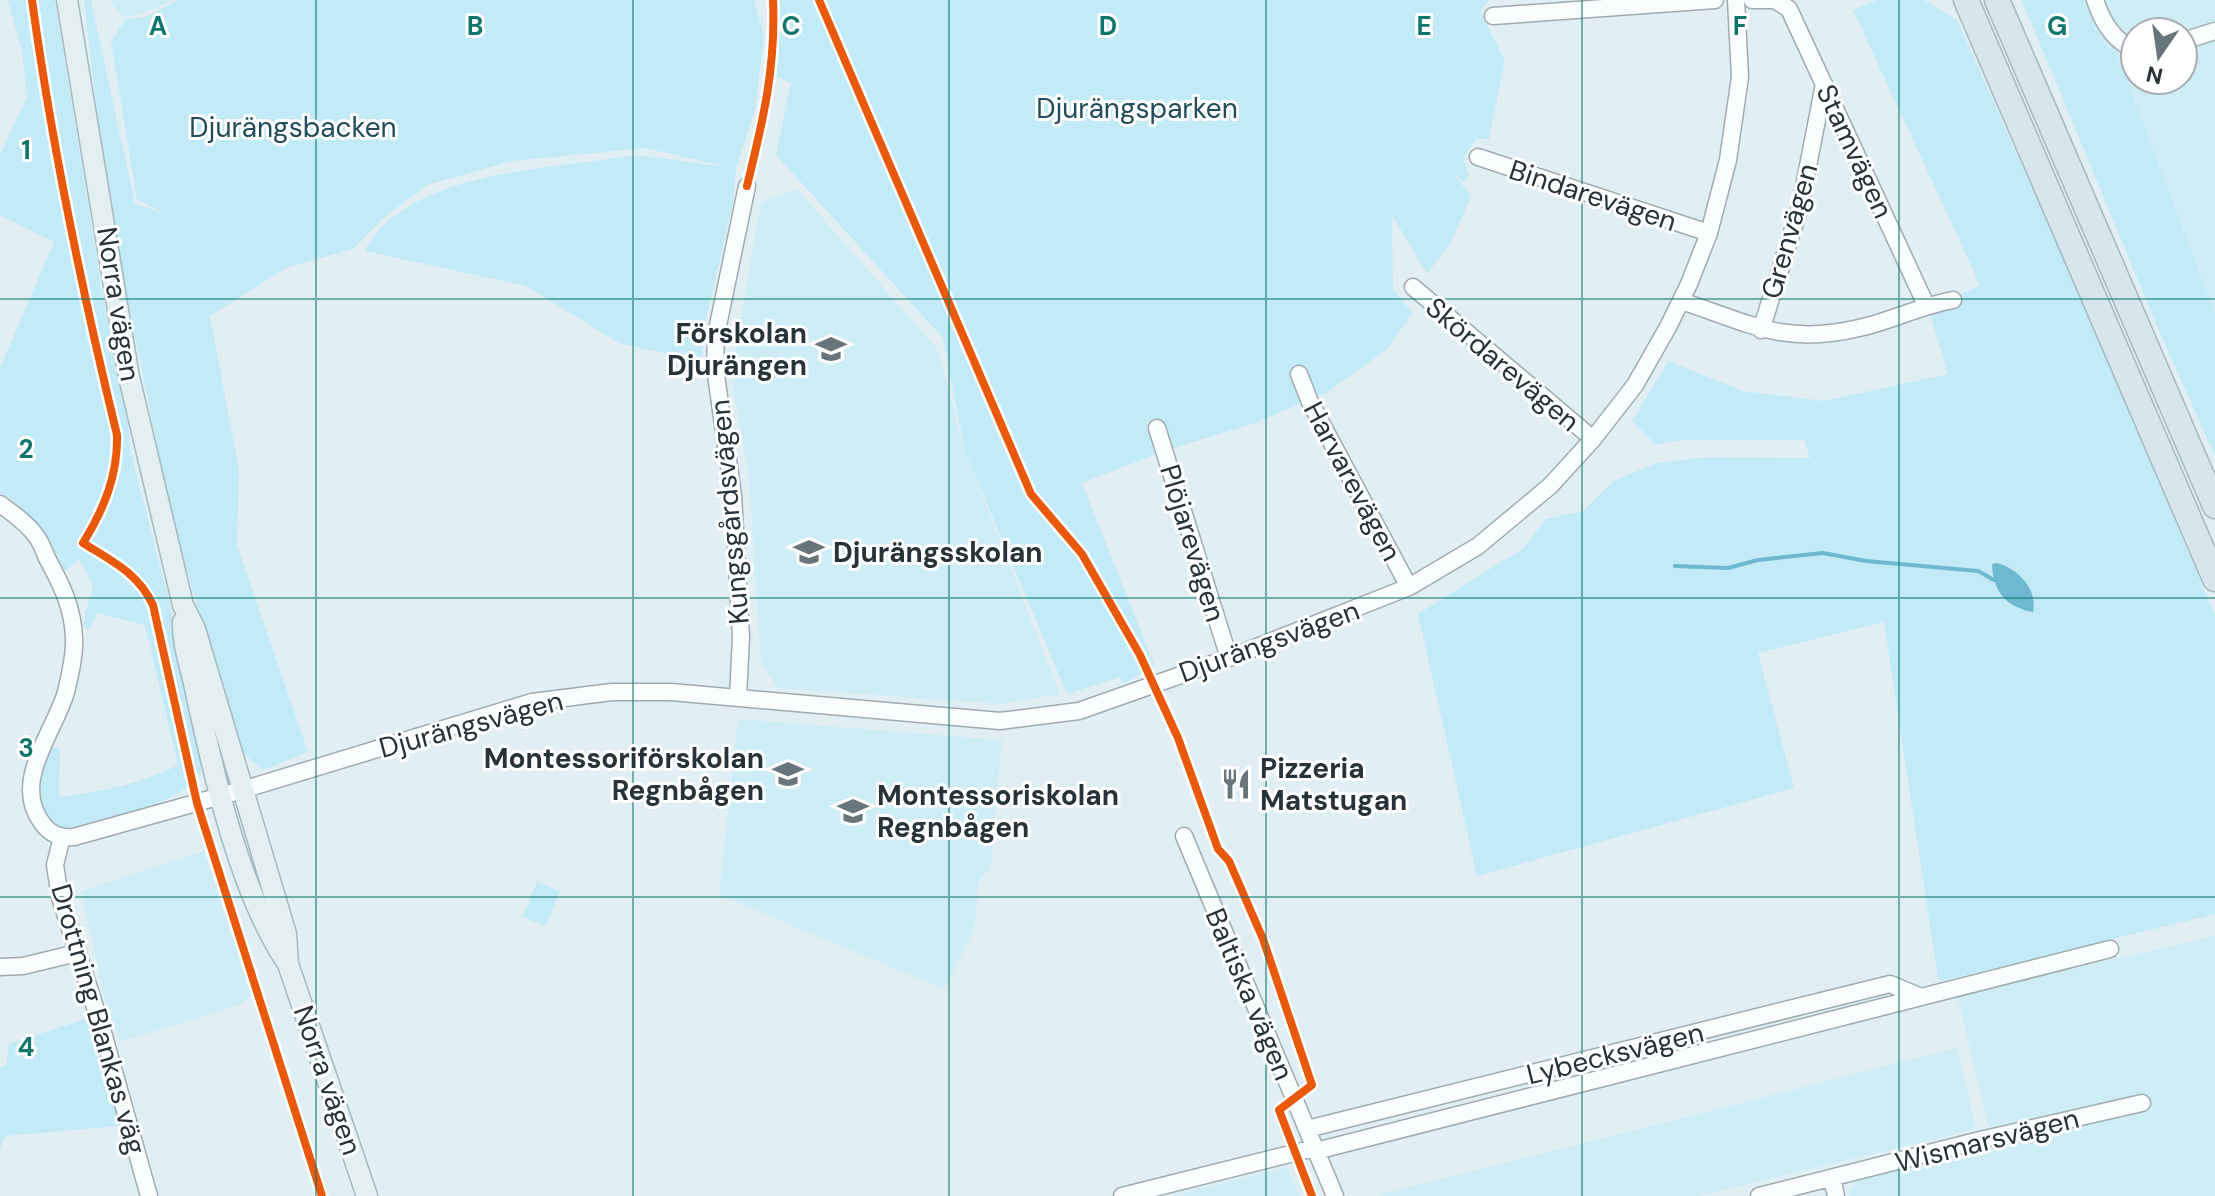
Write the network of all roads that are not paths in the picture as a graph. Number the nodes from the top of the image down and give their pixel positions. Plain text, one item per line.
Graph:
1 (67, 0) edge
2 (1715, 0) edge
3 (1735, 0) edge
4 (1749, 0) edge
5 (1966, 0) edge
6 (1997, 0) edge
7 (2095, 0) edge
8 (1779, 1) edge
9 (1493, 16) dead end
10 (2119, 41) edge
11 (1824, 83) junction
12 (1478, 157) dead end
13 (747, 186) dead end
14 (1709, 233) junction
15 (1413, 287) dead end
16 (1953, 300) dead end
17 (1681, 301) junction
18 (1926, 305) junction
19 (1761, 330) junction
20 (1299, 374) dead end
21 (1157, 428) dead end
22 (1593, 439) junction
23 (0, 504) edge
24 (2215, 506) edge
25 (2215, 579) edge
26 (1409, 587) junction
27 (183, 605) junction
28 (1229, 658) junction
29 (738, 698) junction
30 (242, 790) junction
31 (221, 796) junction
32 (1184, 836) dead end
33 (62, 837) junction
34 (2110, 949) dead end
35 (77, 953) junction
36 (288, 964) junction
37 (0, 967) edge
38 (1921, 997) junction
39 (2142, 1103) dead end
40 (1307, 1129) junction
41 (1315, 1149) junction
42 (1832, 1178) junction
43 (149, 1196) edge
44 (367, 1196) edge
45 (1122, 1196) edge
46 (1335, 1196) edge
47 (1759, 1196) edge
48 (1836, 1196) edge

1 - 27 main road, Norra vägen
2 - 9 street
3 - 4 street, Stamvägen
3 - 14 street, Djurängsvägen
4 - 8 street, Stamvägen
5 - 25 highway
6 - 24 highway
7 - 10 street
8 - 11 street, Stamvägen
11 - 18 street, Stamvägen
11 - 19 street, Grenvägen
12 - 14 street, Bindarevägen
13 - 29 street, Kungsgårdsvägen
14 - 17 street, Djurängsvägen
15 - 22 street, Skördarevägen
16 - 18 street
17 - 19 street
17 - 22 street, Djurängsvägen
18 - 19 street
20 - 26 street, Harvarevägen
21 - 28 street, Plöjarevägen
22 - 26 street, Djurängsvägen
23 - 33 street
26 - 28 street, Djurängsvägen
27 - 30 main road, Norra vägen
27 - 31 main road, Norra vägen
28 - 29 street, Djurängsvägen
29 - 30 street, Djurängsvägen
30 - 31 street
30 - 36 main road, Norra vägen
31 - 33 street
31 - 36 main road, Norra vägen
32 - 40 street, Baltiska vägen
33 - 35 street, Drottning Blankas väg
34 - 38 street, Lybecksvägen
35 - 37 street
35 - 43 street, Drottning Blankas väg
36 - 44 main road, Norra vägen
38 - 40 street, Lybecksvägen
38 - 41 street, Lybecksvägen
39 - 42 street, Wismarsvägen
40 - 41 street, Baltiska vägen
41 - 45 street, Lybecksvägen
41 - 46 street, Baltiska vägen
42 - 47 street, Wismarsvägen
42 - 48 street

